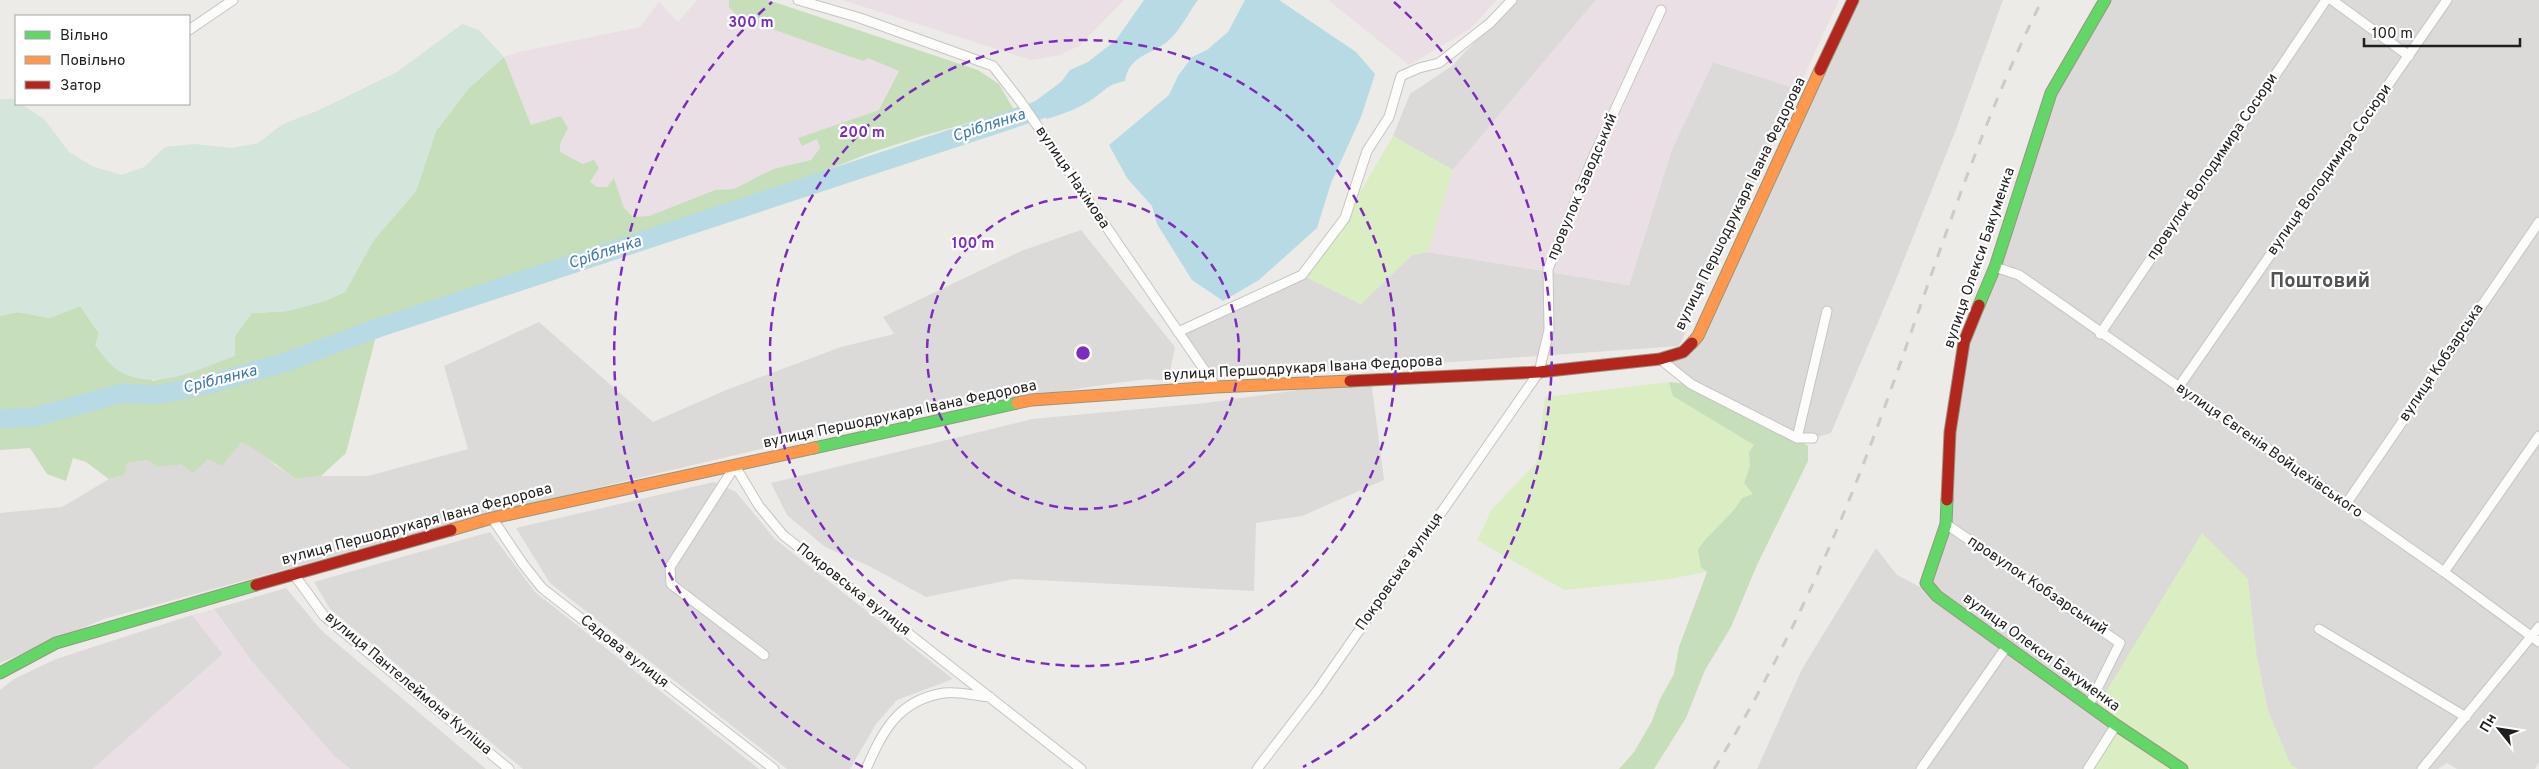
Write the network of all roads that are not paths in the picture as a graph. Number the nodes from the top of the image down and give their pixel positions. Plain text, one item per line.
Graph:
1 (233, 0) edge
2 (798, 0) edge
3 (1512, 0) edge
4 (1853, 0) edge
5 (2105, 0) edge
6 (2326, 0) edge
7 (2332, 0) edge
8 (2447, 0) edge
9 (1661, 10) dead end
10 (190, 29) edge
11 (2409, 56) junction
12 (2539, 222) edge
13 (1995, 267) junction
14 (1826, 311) dead end
15 (1178, 332) junction
16 (2100, 334) junction
17 (1660, 359) junction
18 (1538, 372) junction
19 (1216, 387) junction
20 (2178, 388) junction
21 (2539, 436) edge
22 (1797, 438) junction
23 (1813, 438) dead end
24 (735, 466) junction
25 (2346, 504) junction
26 (492, 518) junction
27 (1946, 524) junction
28 (2444, 572) junction
29 (293, 573) junction
30 (2539, 627) edge
31 (2319, 629) dead end
32 (2536, 639) edge
33 (2007, 646) junction
34 (764, 655) dead end
35 (0, 673) edge
36 (990, 697) junction
37 (2088, 705) junction
38 (2466, 717) junction
39 (2116, 725) junction
40 (508, 769) edge
41 (774, 769) edge
42 (866, 769) edge
43 (1081, 769) edge
44 (1257, 769) edge
45 (1921, 769) edge
46 (2088, 769) edge
47 (2182, 769) edge
48 (2422, 769) edge

1 - 10 street
2 - 15 street, вулиця Нахімова
3 - 15 street
4 - 17 street, вулиця Першодрукаря Івана Федорова
5 - 13 street, вулиця Олекси Бакуменка
6 - 16 street, провулок Володимира Сосюри
7 - 11 street
8 - 11 street, вулиця Володимира Сосюри
9 - 18 street, провулок Заводський
11 - 20 street, вулиця Володимира Сосюри
12 - 25 street, вулиця Кобзарська
13 - 16 street, вулиця Євгенія Войцехівського
13 - 27 street, вулиця Олекси Бакуменка
14 - 22 street
15 - 19 street, вулиця Нахімова
16 - 20 street, вулиця Євгенія Войцехівського
17 - 18 street, вулиця Першодрукаря Івана Федорова
17 - 22 street
18 - 19 street, вулиця Першодрукаря Івана Федорова
18 - 44 street, Покровська вулиця
19 - 24 street, вулиця Першодрукаря Івана Федорова
20 - 25 street, вулиця Євгенія Войцехівського
21 - 28 street
22 - 23 street
24 - 26 street, вулиця Першодрукаря Івана Федорова
24 - 34 street
24 - 36 street, Покровська вулиця
25 - 28 street, вулиця Євгенія Войцехівського
26 - 29 street, вулиця Першодрукаря Івана Федорова
26 - 41 street, Садова вулиця
27 - 33 street, вулиця Олекси Бакуменка
27 - 37 street, провулок Кобзарський
28 - 32 street, вулиця Євгенія Войцехівського
29 - 35 street, вулиця Першодрукаря Івана Федорова
29 - 40 street, вулиця Пантелеймона Куліша
30 - 32 street
31 - 38 street
32 - 38 street
33 - 37 street, вулиця Олекси Бакуменка
33 - 45 street
36 - 42 street
36 - 43 street, Покровська вулиця
37 - 39 street, вулиця Олекси Бакуменка
38 - 48 street
39 - 46 street
39 - 47 street, вулиця Олекси Бакуменка

